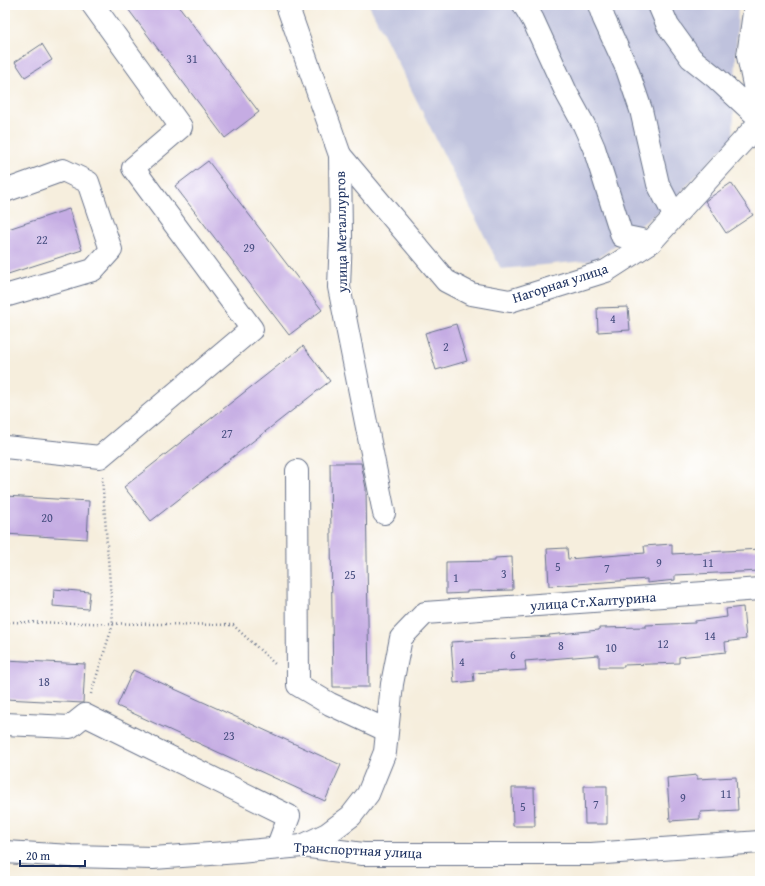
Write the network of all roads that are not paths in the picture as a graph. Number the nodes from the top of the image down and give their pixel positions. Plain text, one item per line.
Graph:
1 (93, 5) edge
2 (286, 5) edge
3 (524, 5) edge
4 (599, 5) edge
5 (659, 5) edge
6 (756, 5) edge
7 (760, 114) edge
8 (760, 121) edge
9 (340, 155) junction
10 (5, 191) edge
11 (674, 215) junction
12 (651, 242) junction
13 (5, 296) edge
14 (5, 447) edge
15 (297, 471) dead end
16 (384, 513) dead end
17 (760, 589) edge
18 (5, 724) edge
19 (386, 730) junction
20 (760, 842) edge
21 (302, 846) junction
22 (277, 848) junction
23 (5, 852) edge

1 - 14 street
2 - 9 street, улица Металлургов
3 - 12 street
4 - 11 street
5 - 8 street
6 - 7 street
8 - 11 street, Нагорная улица
9 - 12 street, Нагорная улица
9 - 16 street, улица Металлургов
10 - 13 street
11 - 12 street, Нагорная улица
15 - 19 street
17 - 19 street, улица Ст.Халтурина
18 - 22 street
19 - 21 street
20 - 21 street, Транспортная улица
21 - 22 street, Транспортная улица
22 - 23 street, Транспортная улица

